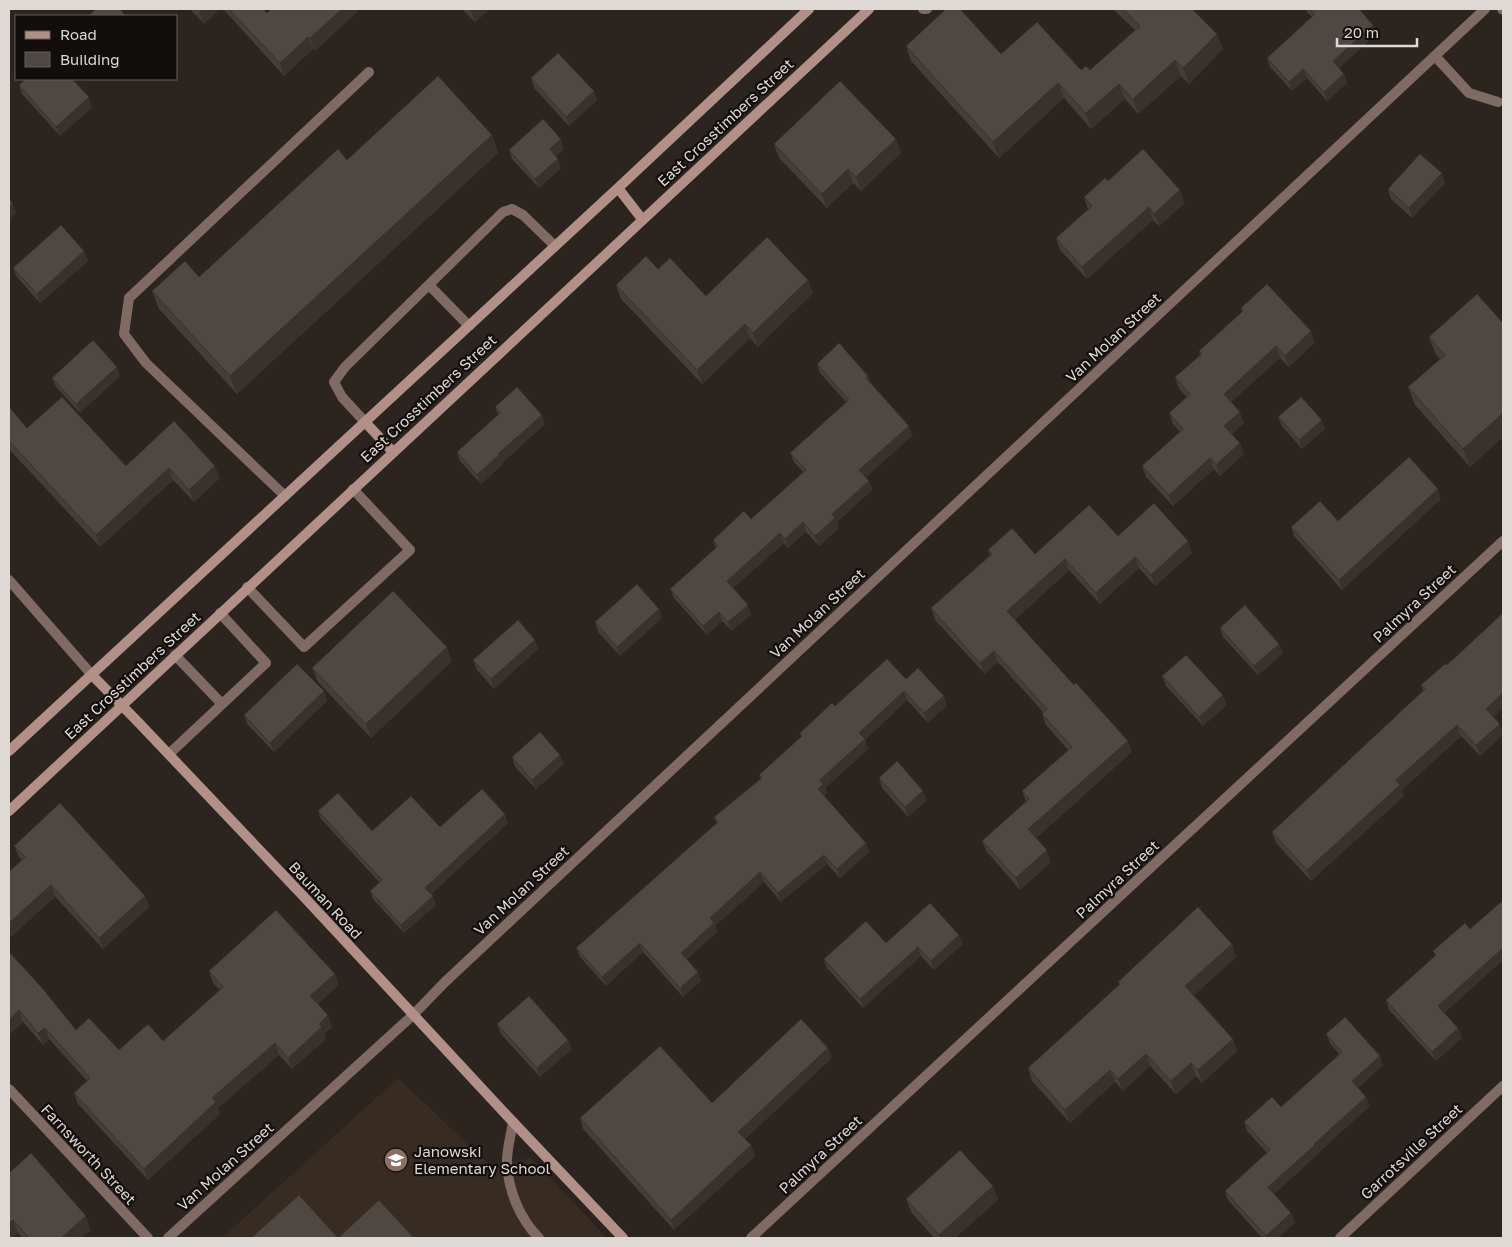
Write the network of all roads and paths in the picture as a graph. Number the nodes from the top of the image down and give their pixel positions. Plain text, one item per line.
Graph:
1 (809, 9) edge
2 (869, 9) edge
3 (923, 9) edge
4 (927, 9) edge
5 (1485, 9) edge
6 (1435, 56) junction
7 (369, 72) dead end
8 (1501, 102) edge
9 (618, 188) junction
10 (642, 219) junction
11 (555, 246) junction
12 (429, 285) junction
13 (469, 326) junction
14 (365, 422) junction
15 (393, 452) junction
16 (354, 488) junction
17 (285, 496) junction
18 (1503, 541) edge
19 (9, 580) edge
20 (247, 587) junction
21 (220, 613) junction
22 (175, 655) junction
23 (92, 675) junction
24 (222, 704) junction
25 (122, 706) junction
26 (9, 750) edge
27 (169, 754) junction
28 (9, 810) edge
29 (413, 1015) junction
30 (1503, 1086) edge
31 (9, 1089) edge
32 (513, 1122) junction
33 (148, 1238) edge
34 (168, 1238) edge
35 (539, 1238) edge
36 (623, 1238) edge
37 (751, 1238) edge
38 (1340, 1238) edge

1 - 9 main road, East Crosstimbers Street
2 - 10 main road, East Crosstimbers Street
3 - 4 street
5 - 6 street, Van Molan Street
6 - 8 street
6 - 29 street, Van Molan Street
7 - 17 street
9 - 10 main road
9 - 11 main road, East Crosstimbers Street
10 - 15 main road, East Crosstimbers Street
11 - 12 street
11 - 13 main road, East Crosstimbers Street
12 - 13 street
12 - 14 street
13 - 14 main road, East Crosstimbers Street
14 - 15 main road
14 - 17 main road, East Crosstimbers Street
15 - 16 main road, East Crosstimbers Street
16 - 20 main road, East Crosstimbers Street
16 - 20 street
17 - 23 main road, East Crosstimbers Street
18 - 37 street, Palmyra Street
19 - 23 street, Bauman Road
20 - 21 main road, East Crosstimbers Street
21 - 22 main road, East Crosstimbers Street
21 - 24 street
22 - 24 street
22 - 25 main road, East Crosstimbers Street
23 - 25 main road, Bauman Road
23 - 26 main road, East Crosstimbers Street
24 - 27 street
25 - 27 main road, Bauman Road
25 - 28 main road, East Crosstimbers Street
27 - 29 main road, Bauman Road
29 - 32 main road, Bauman Road
29 - 34 street, Van Molan Street
30 - 38 street, Garrotsville Street
31 - 33 street, Farnsworth Street
32 - 35 street
32 - 36 main road, Bauman Road

